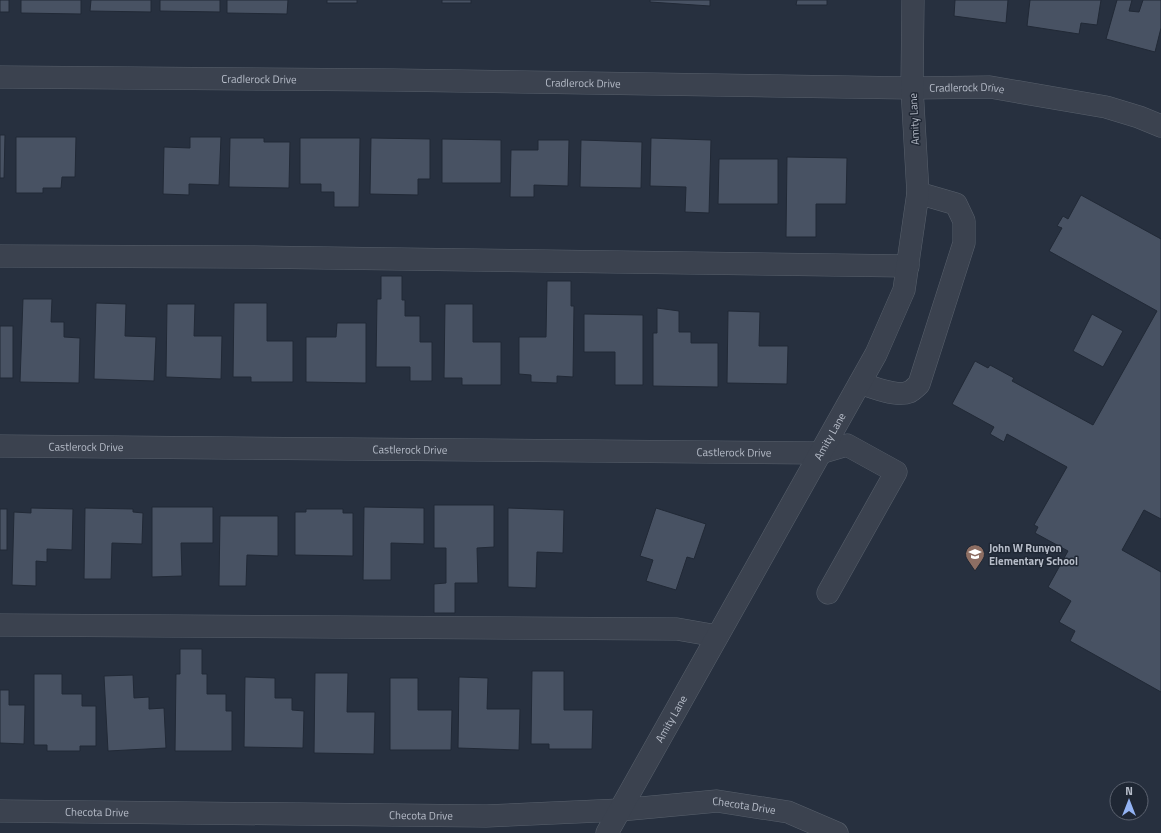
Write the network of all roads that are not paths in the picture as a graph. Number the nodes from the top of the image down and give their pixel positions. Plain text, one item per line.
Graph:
1 (912, 0) edge
2 (0, 77) edge
3 (912, 88) junction
4 (1161, 126) edge
5 (918, 193) junction
6 (0, 256) edge
7 (908, 266) junction
8 (860, 383) junction
9 (0, 446) edge
10 (820, 453) junction
11 (828, 593) dead end
12 (0, 625) edge
13 (717, 636) junction
14 (620, 810) junction
15 (0, 812) edge
16 (396, 824) edge
17 (804, 827) edge
18 (607, 833) edge
19 (837, 833) edge

1 - 3 street, Amity Lane
2 - 3 street, Cradlerock Drive
3 - 4 street, Cradlerock Drive
3 - 5 street, Amity Lane
5 - 7 street, Amity Lane
5 - 8 street
6 - 7 street
7 - 8 street, Amity Lane
8 - 10 street, Amity Lane
9 - 10 street, Castlerock Drive
10 - 11 street, Castlerock Drive
10 - 13 street, Amity Lane
12 - 13 street
13 - 14 street, Amity Lane
14 - 16 street, Checota Drive
14 - 17 street, Checota Drive
14 - 18 street, Amity Lane
15 - 16 street, Checota Drive
17 - 19 street, Checota Drive

